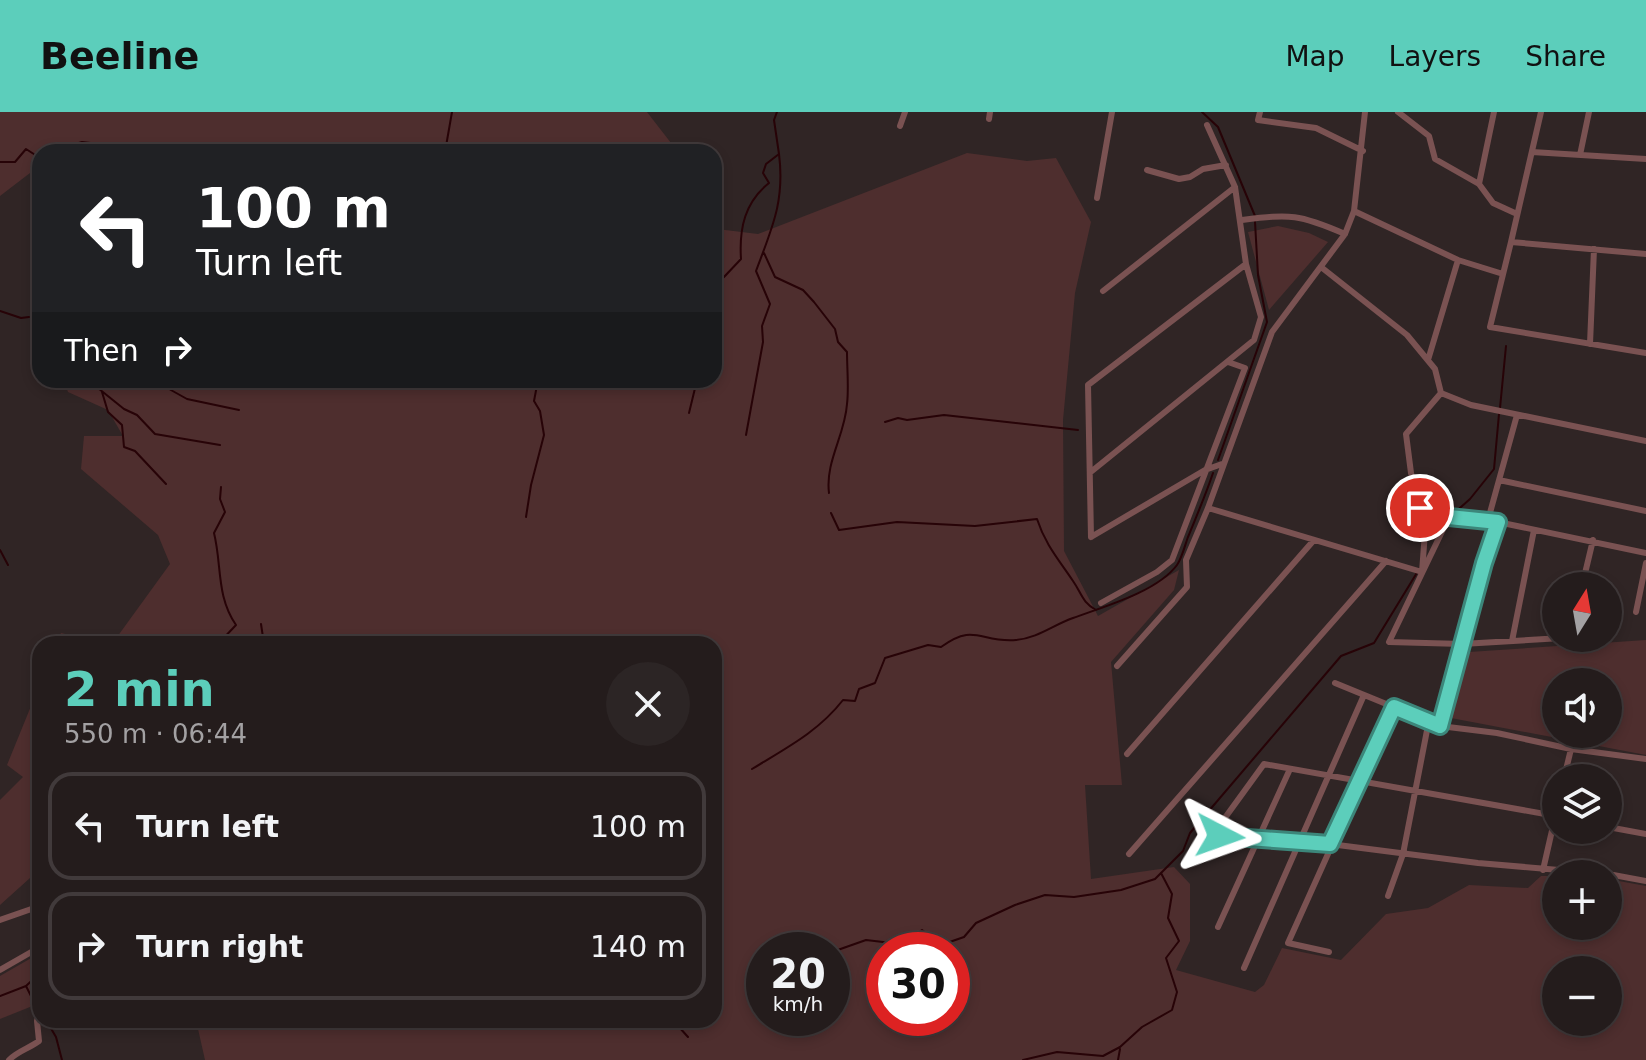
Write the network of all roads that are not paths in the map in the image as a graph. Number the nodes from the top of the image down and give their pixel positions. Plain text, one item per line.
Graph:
1 (905, 112) edge
2 (1112, 112) edge
3 (1260, 112) edge
4 (1365, 112) edge
5 (1398, 112) edge
6 (1494, 112) edge
7 (1541, 112) edge
8 (1589, 112) edge
9 (1207, 125) dead end
10 (900, 126) dead end
11 (1363, 151) junction
12 (1532, 152) junction
13 (1580, 155) junction
14 (1646, 159) edge
15 (1226, 165) junction
16 (1147, 170) dead end
17 (1479, 184) junction
18 (1235, 187) junction
19 (1097, 198) dead end
20 (1354, 211) junction
21 (1517, 214) junction
22 (1242, 220) junction
23 (1345, 234) junction
24 (1511, 242) junction
25 (1594, 249) junction
26 (1646, 254) edge
27 (1458, 260) junction
28 (1246, 264) junction
29 (1321, 267) junction
30 (1503, 274) junction
31 (1103, 291) dead end
32 (1590, 344) junction
33 (1646, 353) edge
34 (1428, 360) junction
35 (1228, 362) junction
36 (1441, 393) junction
37 (1517, 415) junction
38 (1646, 441) edge
39 (1222, 464) junction
40 (1206, 469) junction
41 (1092, 471) junction
42 (1499, 480) junction
43 (1208, 508) junction
44 (1420, 508) junction
45 (1646, 511) edge
46 (1449, 517) junction
47 (1488, 520) junction
48 (1498, 522) junction
49 (1534, 530) junction
50 (1314, 540) junction
51 (1593, 540) junction
52 (1646, 553) edge
53 (1386, 561) junction
54 (1646, 563) edge
55 (1422, 572) junction
56 (1585, 572) edge
57 (1101, 603) dead end
58 (1636, 612) dead end
59 (1542, 639) edge
60 (1512, 641) junction
61 (1462, 644) junction
62 (1117, 666) dead end
63 (1335, 683) dead end
64 (1364, 695) junction
65 (1394, 707) junction
66 (1429, 720) junction
67 (1440, 726) junction
68 (1571, 749) junction
69 (1127, 754) dead end
70 (1646, 759) edge
71 (1567, 764) edge
72 (1290, 769) junction
73 (1328, 776) junction
74 (1359, 782) junction
75 (1414, 793) junction
76 (1542, 813) edge
77 (1622, 830) edge
78 (1646, 834) edge
79 (1259, 839) junction
80 (1300, 841) junction
81 (1330, 844) junction
82 (1129, 854) dead end
83 (1403, 854) junction
84 (1542, 870) edge
85 (1622, 877) edge
86 (1646, 881) edge
87 (1388, 896) dead end
88 (32, 909) edge
89 (0, 920) edge
90 (1218, 927) dead end
91 (32, 952) edge
92 (1329, 952) dead end
93 (1244, 968) dead end
94 (0, 970) edge
95 (38, 1028) edge
96 (9, 1060) edge

1 - 10 street
2 - 19 street
3 - 11 street
4 - 11 street
5 - 17 street
6 - 17 street
7 - 12 street
8 - 13 street
9 - 15 street
11 - 20 street
12 - 13 street
12 - 21 street
13 - 14 street
15 - 16 street
15 - 18 street
17 - 21 street
18 - 22 street
18 - 31 street
20 - 23 street
20 - 27 street
21 - 24 street
22 - 23 street
22 - 28 street
23 - 29 street
24 - 25 street
24 - 30 street
25 - 26 street
25 - 32 street
27 - 30 street
27 - 34 street
28 - 35 street
28 - 41 street
29 - 34 street
29 - 39 street
30 - 32 street
32 - 33 street
34 - 36 street
35 - 40 street
35 - 41 street
36 - 37 street
36 - 44 street
37 - 38 street
37 - 42 street
39 - 40 street
39 - 43 street
40 - 41 street
40 - 57 street
42 - 45 street
42 - 47 street
43 - 50 street
43 - 62 street
44 - 46 street
44 - 55 street
46 - 47 street
46 - 55 street
47 - 48 street
48 - 49 street
48 - 61 street
49 - 51 street
49 - 60 street
50 - 53 street
50 - 69 street
51 - 52 street
51 - 56 street
53 - 55 street
53 - 82 street
54 - 58 street
55 - 61 street
59 - 60 street
60 - 61 street
61 - 67 street
63 - 64 street
64 - 65 street
64 - 73 street
65 - 66 street
65 - 74 street
66 - 67 street
66 - 75 street
67 - 68 street
68 - 70 street
68 - 71 street
72 - 73 street
72 - 79 street
72 - 79 street
73 - 74 street
73 - 80 street
74 - 75 street
74 - 81 street
75 - 76 street
75 - 83 street
77 - 78 street
79 - 80 street
79 - 90 street
80 - 81 street
80 - 93 street
81 - 83 street
81 - 92 street
83 - 84 street
83 - 87 street
85 - 86 street
88 - 89 street
91 - 94 street
95 - 96 street

